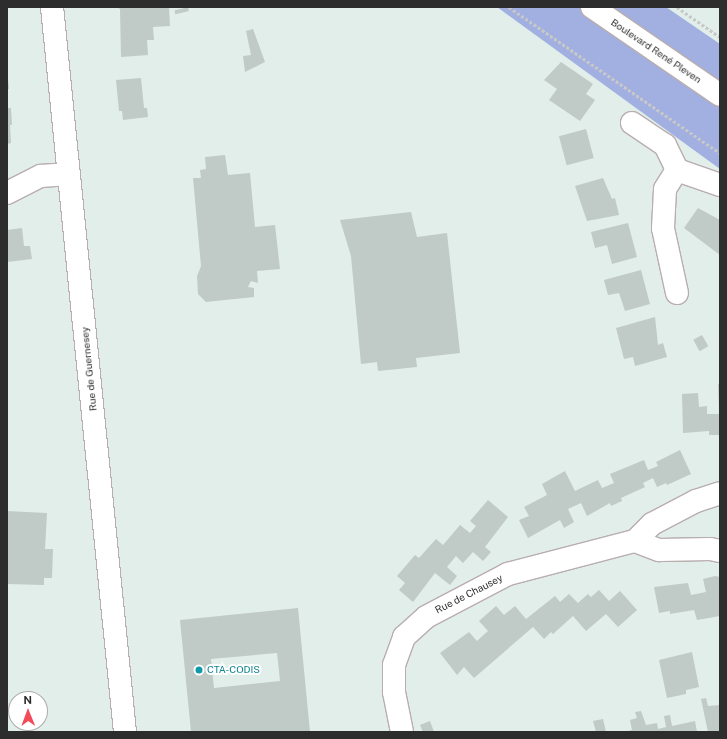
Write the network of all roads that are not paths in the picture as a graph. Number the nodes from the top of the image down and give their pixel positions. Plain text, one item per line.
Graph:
1 (52, 7) edge
2 (592, 7) edge
3 (720, 95) edge
4 (632, 124) dead end
5 (677, 170) junction
6 (69, 174) junction
7 (720, 185) edge
8 (7, 193) edge
9 (677, 293) dead end
10 (720, 493) edge
11 (635, 541) junction
12 (720, 552) edge
13 (125, 732) edge
14 (402, 732) edge

1 - 6 street, Rue de Guernesey
2 - 3 street, Boulevard René Pleven
4 - 5 street
5 - 7 street
5 - 9 street
6 - 8 street
6 - 13 street, Rue de Guernesey
10 - 11 street
11 - 12 street
11 - 14 street, Rue de Chausey

